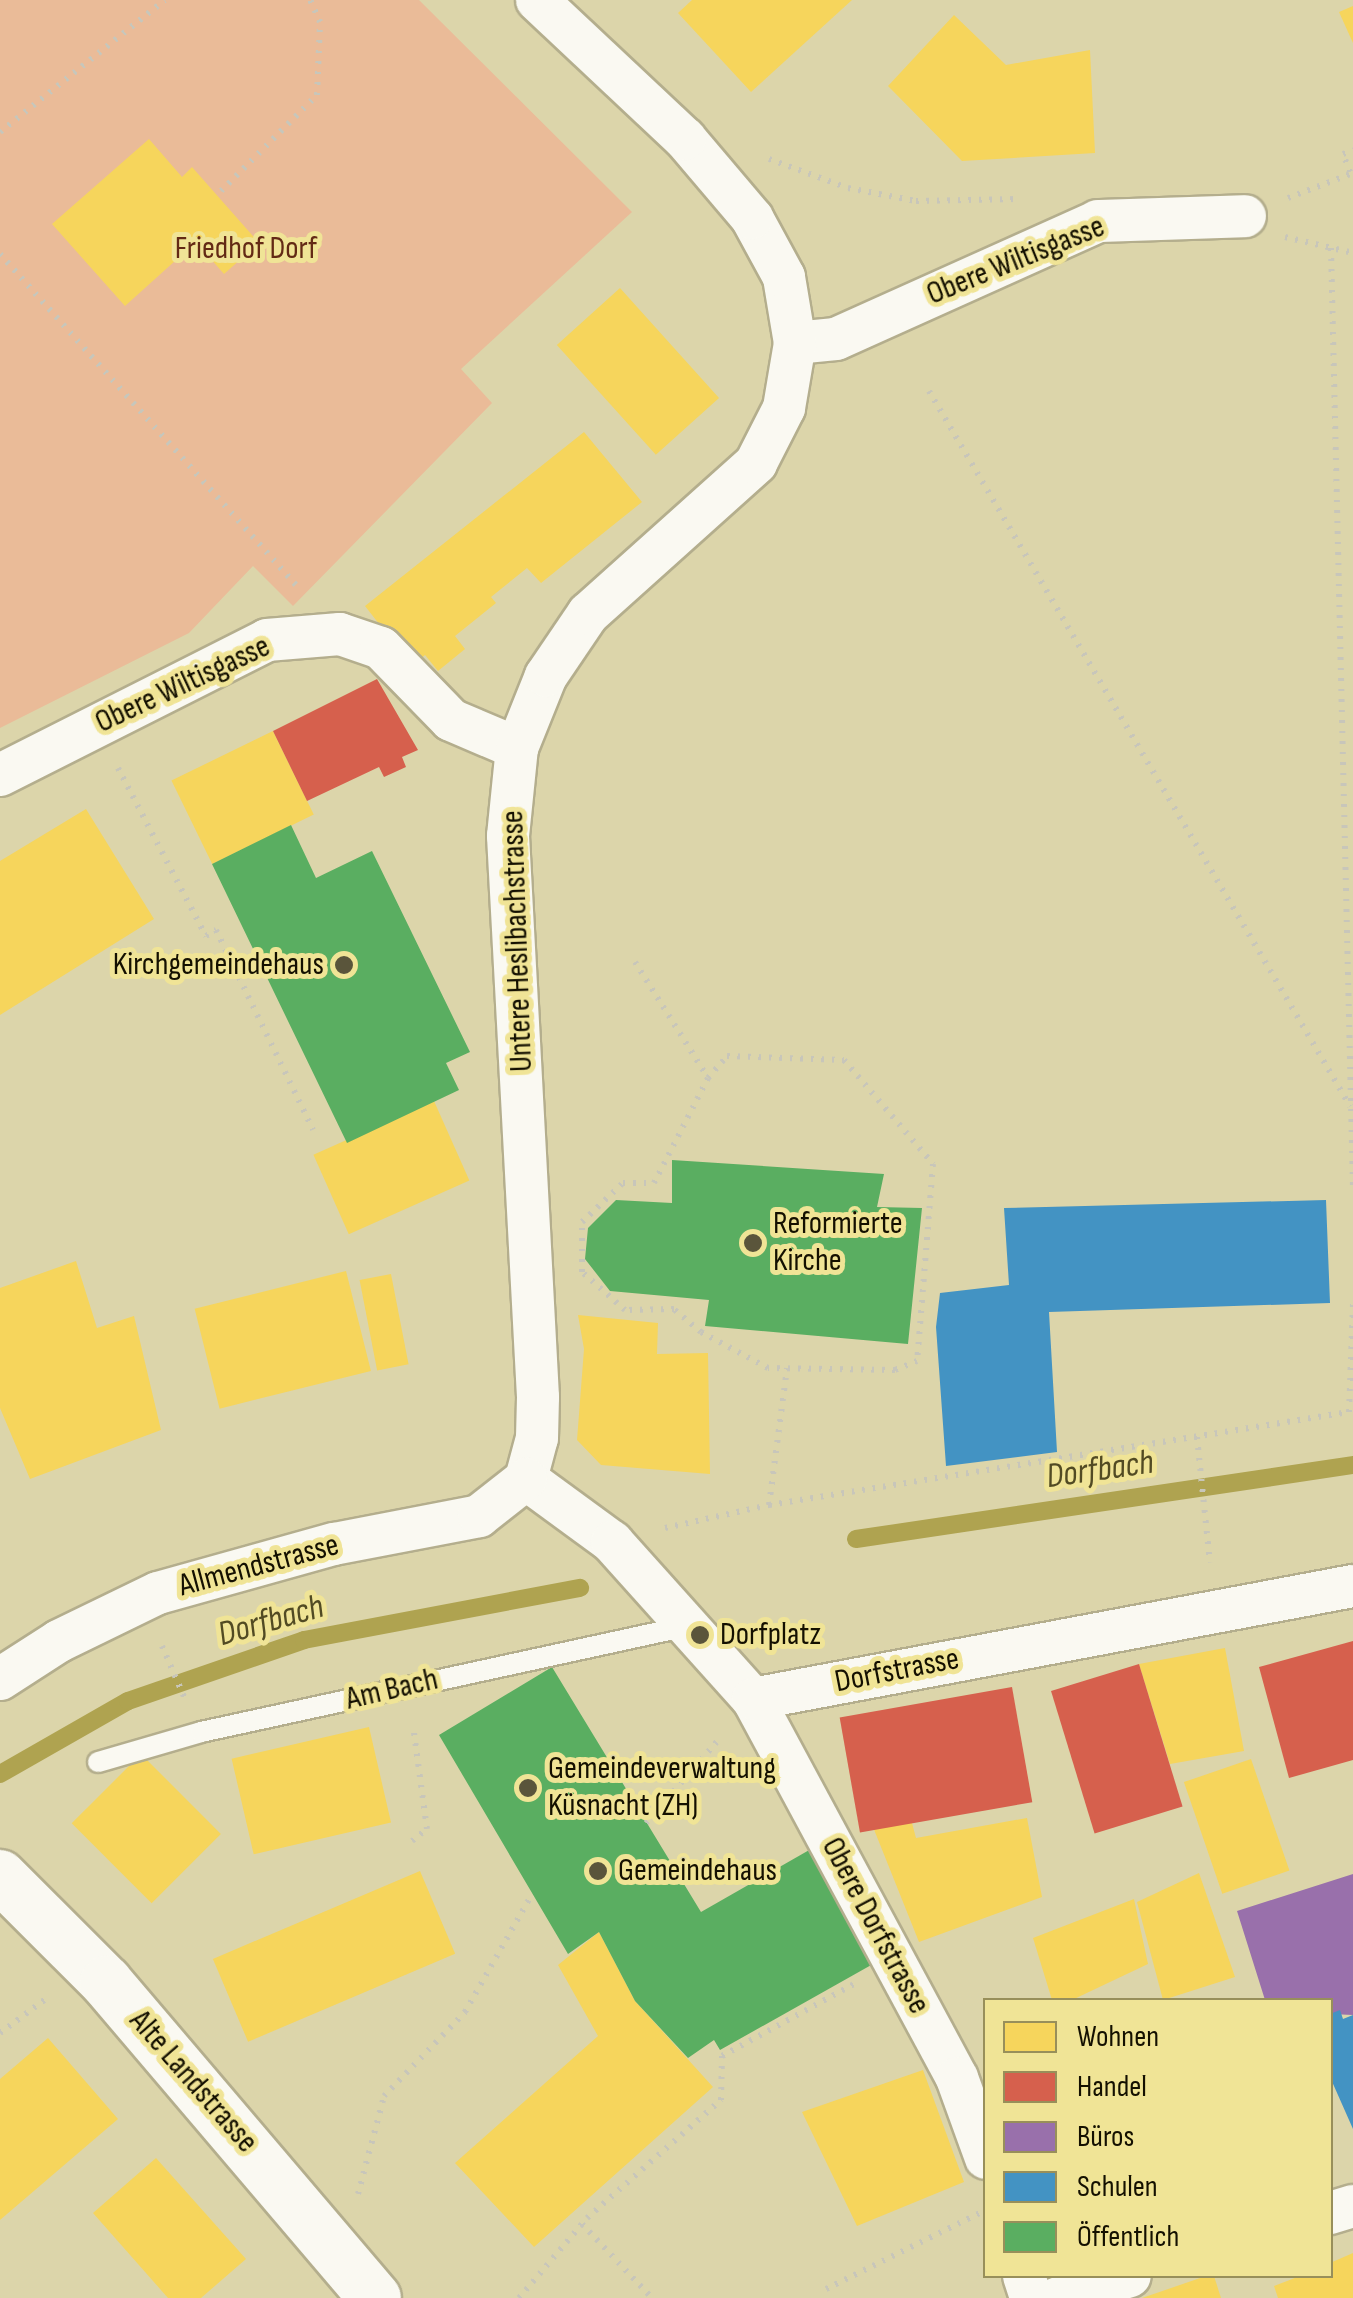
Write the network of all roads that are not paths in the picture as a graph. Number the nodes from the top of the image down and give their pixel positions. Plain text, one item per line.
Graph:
1 (537, 0) edge
2 (1245, 216) road end
3 (795, 343) junction
4 (517, 748) junction
5 (0, 775) edge
6 (526, 1479) junction
7 (1353, 1586) edge
8 (688, 1626) junction
9 (0, 1679) edge
10 (753, 1699) junction
11 (98, 1762) dead end
12 (0, 1876) edge
13 (983, 2150) edge
14 (1123, 2278) edge
15 (375, 2298) edge
16 (1058, 2298) edge

1 - 3 street, Untere Heslibachstrasse
2 - 3 street, Obere Wiltisgasse
3 - 4 street, Untere Heslibachstrasse
4 - 5 street, Obere Wiltisgasse
4 - 6 street, Untere Heslibachstrasse
6 - 8 street
6 - 9 street, Allmendstrasse
7 - 10 street, Dorfstrasse
8 - 10 street
8 - 11 lane, Am Bach
10 - 13 street, Obere Dorfstrasse
12 - 15 street, Alte Landstrasse
14 - 16 street

